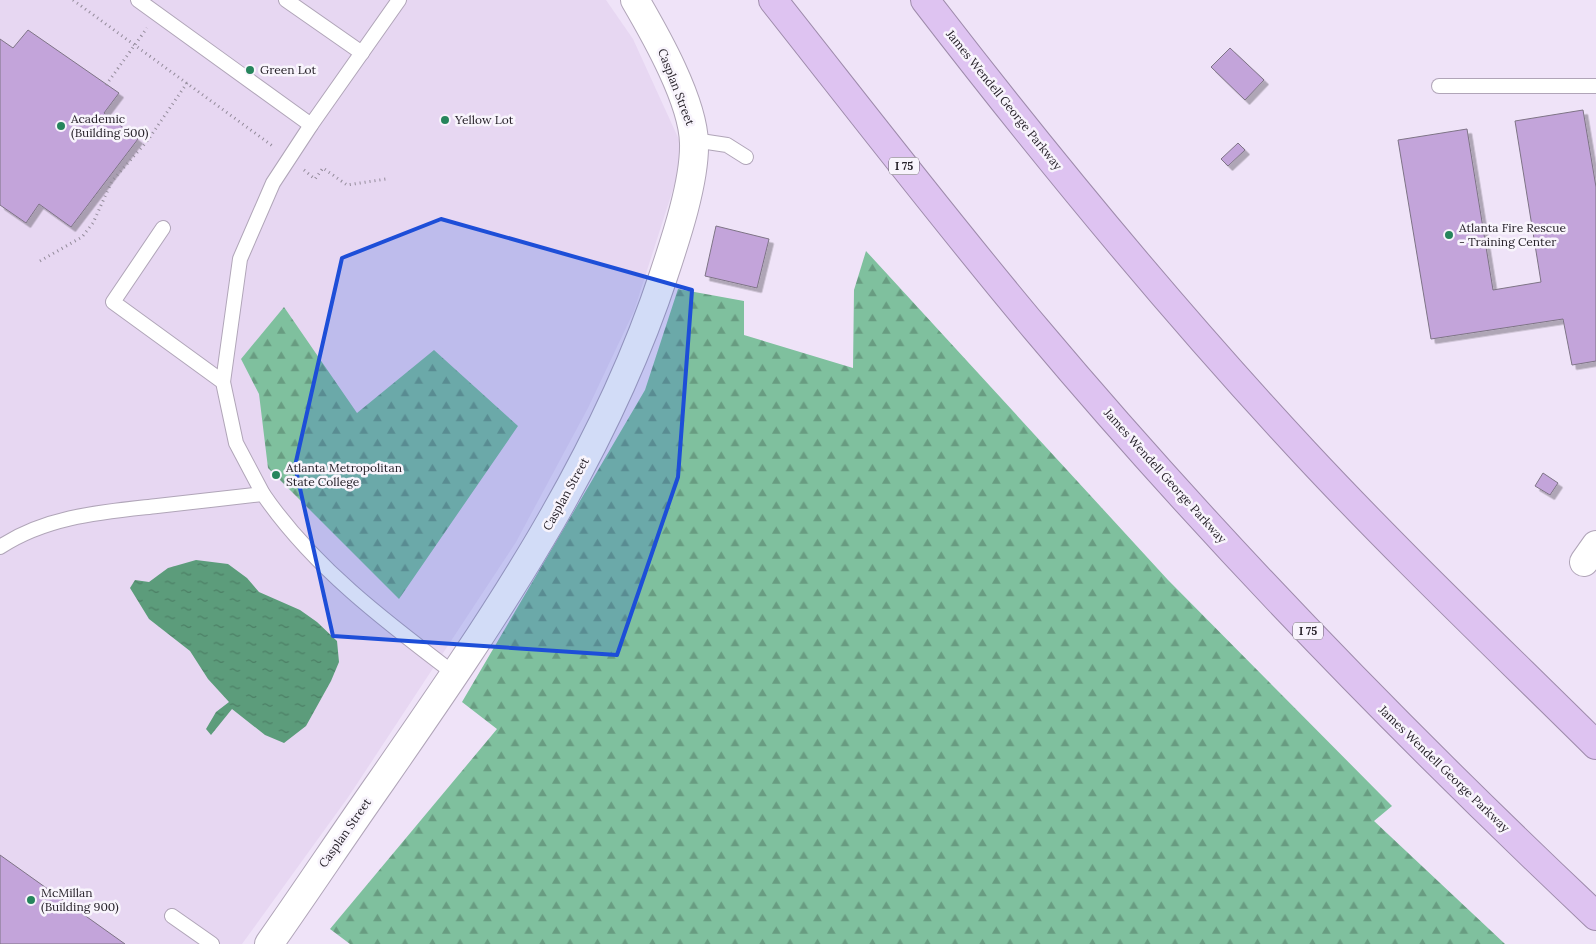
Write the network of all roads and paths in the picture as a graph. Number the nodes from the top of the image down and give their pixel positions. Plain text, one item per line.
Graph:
1 (73, 0) edge
2 (138, 0) edge
3 (286, 0) edge
4 (399, 0) edge
5 (635, 0) edge
6 (774, 0) edge
7 (925, 0) edge
8 (157, 14) junction
9 (135, 45) junction
10 (362, 54) junction
11 (187, 83) junction
12 (106, 85) dead end
13 (1439, 86) dead end
14 (1596, 86) edge
15 (311, 125) junction
16 (694, 140) junction
17 (277, 150) dead end
18 (746, 157) dead end
19 (303, 170) dead end
20 (386, 180) dead end
21 (163, 228) dead end
22 (40, 261) dead end
23 (223, 382) junction
24 (263, 494) junction
25 (0, 547) edge
26 (1422, 574) junction
27 (456, 675) junction
28 (1596, 719) edge
29 (1596, 745) edge
30 (172, 916) dead end
31 (1596, 916) edge
32 (275, 942) edge
33 (212, 944) edge

1 - 9 path
2 - 8 lane
3 - 10 lane
4 - 10 lane
5 - 16 street, Casplan Street
6 - 31 highway, James Wendell George Parkway / I 75
7 - 26 highway, James Wendell George Parkway
8 - 9 path
8 - 15 lane
9 - 11 path
9 - 12 path
10 - 15 lane
11 - 17 path
11 - 22 path
13 - 14 lane
15 - 23 lane
16 - 18 lane
16 - 27 street, Casplan Street
19 - 20 path
21 - 23 lane
23 - 24 lane
24 - 25 lane
24 - 27 lane
26 - 28 highway
26 - 29 highway, James Wendell George Parkway
27 - 32 street, Casplan Street
30 - 33 lane

